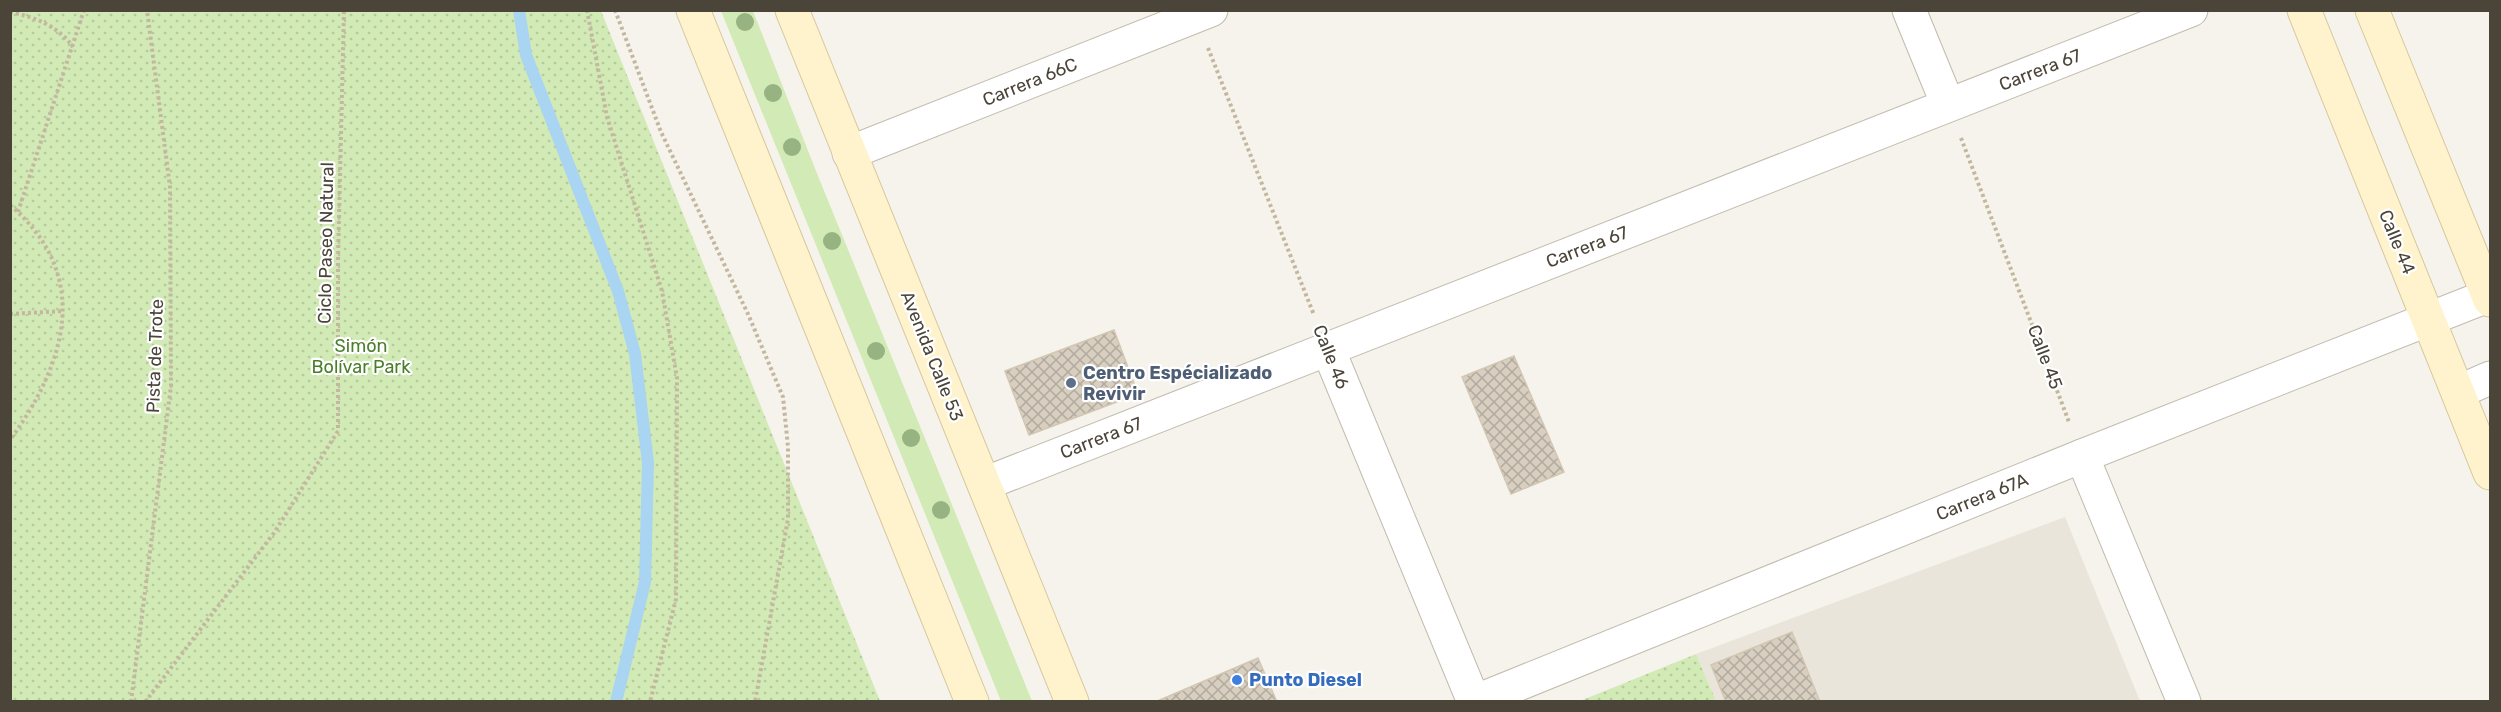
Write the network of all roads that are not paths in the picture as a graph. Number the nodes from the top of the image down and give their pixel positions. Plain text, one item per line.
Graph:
1 (693, 10) edge
2 (792, 10) edge
3 (1910, 10) edge
4 (2191, 10) edge
5 (2304, 10) edge
6 (2372, 10) edge
7 (1200, 13) edge
8 (1948, 105) junction
9 (849, 153) junction
10 (2490, 297) edge
11 (2429, 321) junction
12 (1328, 349) junction
13 (2490, 378) edge
14 (2458, 392) junction
15 (2082, 456) junction
16 (2490, 473) edge
17 (984, 484) junction
18 (972, 702) edge
19 (1072, 702) edge
20 (1474, 702) edge
21 (2184, 702) edge

1 - 18 main road
2 - 9 main road, Avenida Calle 53
3 - 8 street
4 - 8 street, Carrera 67
5 - 11 main road, Calle 44
6 - 10 main road
7 - 9 street, Carrera 66C
8 - 12 street, Carrera 67
9 - 17 main road, Avenida Calle 53
10 - 11 street, Carrera 67A
11 - 14 main road, Calle 44
11 - 15 street, Carrera 67A
12 - 17 street, Carrera 67
12 - 20 street, Calle 46
13 - 14 street
14 - 16 main road, Calle 44
15 - 20 street, Carrera 67A
15 - 21 street
17 - 19 main road, Avenida Calle 53

